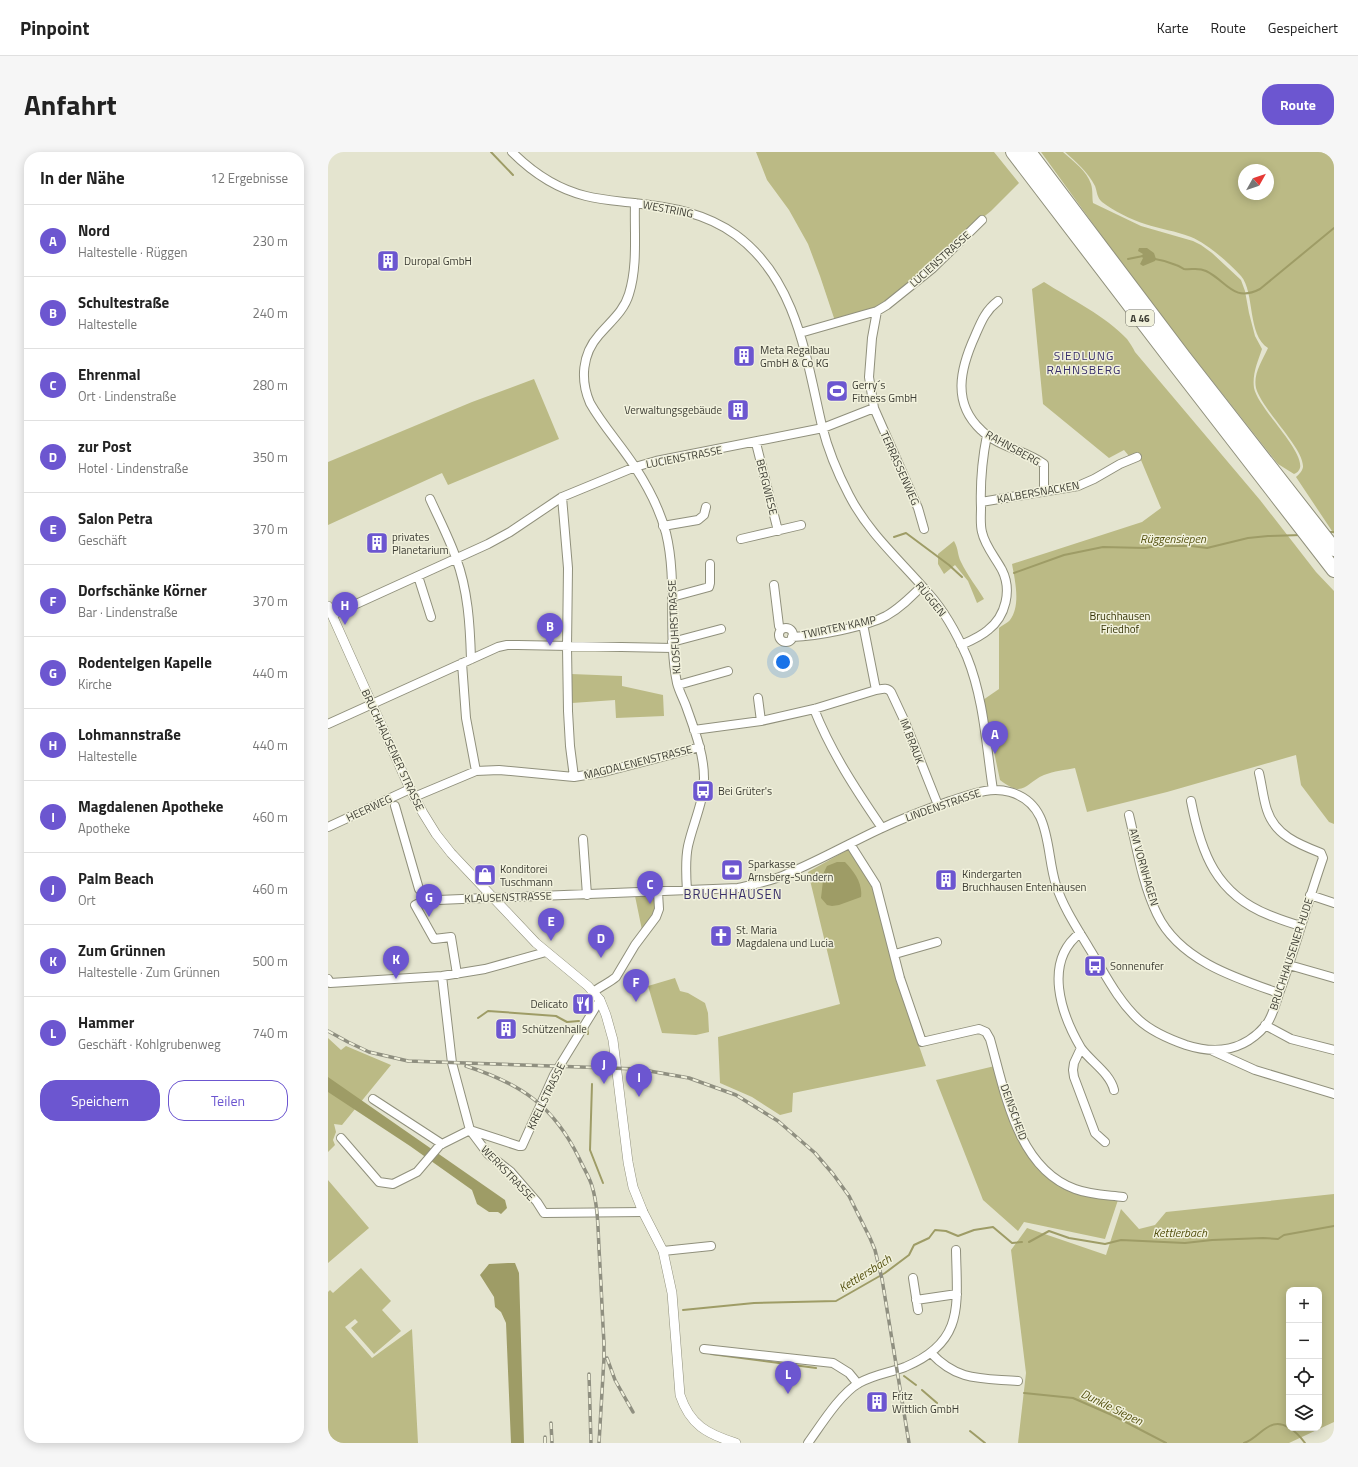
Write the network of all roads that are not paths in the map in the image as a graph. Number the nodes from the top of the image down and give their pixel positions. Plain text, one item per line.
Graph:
1 (512, 152) edge
2 (1013, 152) edge
3 (1029, 152) edge
4 (635, 203) junction
5 (982, 220) dead end
6 (998, 301) dead end
7 (877, 311) junction
8 (800, 333) junction
9 (874, 408) junction
10 (823, 428) junction
11 (987, 435) junction
12 (756, 442) junction
13 (1137, 457) dead end
14 (635, 467) junction
15 (1272, 480) junction
16 (1044, 491) junction
17 (562, 497) junction
18 (430, 499) dead end
19 (981, 502) junction
20 (706, 507) dead end
21 (801, 525) dead end
22 (663, 526) junction
23 (924, 529) dead end
24 (778, 531) junction
25 (741, 539) dead end
26 (1334, 549) edge
27 (456, 559) junction
28 (710, 564) dead end
29 (1334, 570) edge
30 (418, 576) junction
31 (774, 585) dead end
32 (922, 586) junction
33 (672, 597) junction
34 (330, 610) edge
35 (430, 617) dead end
36 (863, 624) junction
37 (721, 629) dead end
38 (673, 645) junction
39 (961, 645) junction
40 (566, 647) junction
41 (471, 658) junction
42 (462, 663) junction
43 (728, 671) dead end
44 (678, 685) junction
45 (876, 690) junction
46 (758, 698) dead end
47 (371, 704) junction
48 (814, 709) junction
49 (761, 721) junction
50 (328, 724) edge
51 (694, 730) junction
52 (700, 747) junction
53 (476, 771) junction
54 (1259, 773) dead end
55 (574, 777) junction
56 (993, 790) junction
57 (412, 793) junction
58 (1191, 801) dead end
59 (938, 805) junction
60 (395, 806) dead end
61 (1129, 815) dead end
62 (328, 827) edge
63 (882, 828) junction
64 (583, 839) dead end
65 (850, 844) junction
66 (687, 891) junction
67 (658, 892) junction
68 (1311, 892) junction
69 (587, 895) junction
70 (429, 898) junction
71 (492, 898) junction
72 (1334, 904) edge
73 (1301, 926) junction
74 (1080, 933) junction
75 (937, 942) dead end
76 (546, 952) junction
77 (895, 954) junction
78 (1289, 965) junction
79 (457, 974) junction
80 (442, 976) junction
81 (1334, 978) edge
82 (329, 981) edge
83 (593, 992) junction
84 (1279, 993) junction
85 (600, 1000) junction
86 (1265, 1025) junction
87 (1186, 1045) joint
88 (1081, 1048) junction
89 (1212, 1050) junction
90 (1334, 1050) edge
91 (1114, 1090) dead end
92 (1334, 1094) edge
93 (373, 1099) dead end
94 (470, 1130) junction
95 (340, 1138) dead end
96 (1105, 1142) dead end
97 (441, 1145) junction
98 (1123, 1197) dead end
99 (643, 1212) junction
100 (711, 1246) dead end
101 (956, 1250) dead end
102 (663, 1251) junction
103 (913, 1278) dead end
104 (957, 1294) junction
105 (916, 1300) junction
106 (918, 1310) dead end
107 (704, 1348) dead end
108 (931, 1353) junction
109 (1018, 1381) dead end
110 (858, 1384) junction
111 (736, 1443) edge
112 (808, 1443) edge

1 - 4 street, WESTRING
2 - 15 highway, A 46
3 - 15 highway, A 46
4 - 8 street, WESTRING
4 - 14 street, KLOSFUHRSTRASSE
5 - 7 street, LUCIENSTRASSE
6 - 11 street, RAHNSBERG
7 - 8 street, LUCIENSTRASSE
7 - 9 street
8 - 10 street, WESTRING
9 - 10 street, LUCIENSTRASSE
9 - 23 street, TERRASSENWEG
10 - 12 street, LUCIENSTRASSE
10 - 32 street, RÜGGEN
11 - 16 street, RAHNSBERG
11 - 19 street, KALBERSNACKEN
12 - 14 street, LUCIENSTRASSE
12 - 24 street, BERGWIESE
13 - 16 street, KALBERSNACKEN
14 - 17 street, LUCIENSTRASSE
14 - 22 street, KLOSFUHRSTRASSE
15 - 26 highway, A 46
15 - 29 highway, A 46
16 - 19 street, KALBERSNACKEN
17 - 27 street, LUCIENSTRASSE
17 - 40 street
18 - 27 street
19 - 39 street, KALBERSNACKEN
20 - 22 street
21 - 24 street
22 - 33 street, KLOSFUHRSTRASSE
24 - 25 street
27 - 30 street, LUCIENSTRASSE
27 - 41 street
28 - 33 street
30 - 34 street, LUCIENSTRASSE
30 - 35 street
31 - 36 street, TWIRTEN KAMP
32 - 36 street, TWIRTEN KAMP
32 - 39 street, RÜGGEN
33 - 38 street, KLOSFUHRSTRASSE
34 - 47 street, BRUCHHAUSENER STRASSE
36 - 45 street
37 - 38 street
38 - 40 street
38 - 44 street, KLOSFUHRSTRASSE
39 - 56 street, RÜGGEN
40 - 41 street
40 - 55 street
41 - 42 street
42 - 47 street
42 - 53 street
43 - 44 street
44 - 51 street, KLOSFUHRSTRASSE
45 - 48 street
45 - 59 street, IM BRAUK
46 - 49 street
47 - 50 street
47 - 57 street, BRUCHHAUSENER STRASSE
48 - 49 street
48 - 63 street
49 - 51 street
51 - 52 street, KLOSFUHRSTRASSE
52 - 55 street, MAGDALENENSTRASSE
52 - 66 street, KLOSFUHRSTRASSE
53 - 55 street, MAGDALENENSTRASSE
53 - 57 street, MAGDALENENSTRASSE
54 - 68 street, BRUCHHAUSENER HUDE
56 - 59 street, LINDENSTRASSE
56 - 74 street, LINDENSTRASSE
57 - 62 street, HEERWEG
57 - 71 street, BRUCHHAUSENER STRASSE
58 - 73 street
59 - 63 street, LINDENSTRASSE
60 - 70 street
61 - 84 street, AM VORNHAGEN
63 - 65 street, LINDENSTRASSE
64 - 69 street
65 - 66 street, LINDENSTRASSE
65 - 77 street
66 - 67 street, KLAUSENSTRASSE
67 - 69 street, KLAUSENSTRASSE
67 - 83 street
68 - 72 street
68 - 73 street, BRUCHHAUSENER HUDE
69 - 71 street, KLAUSENSTRASSE
70 - 71 street, KLAUSENSTRASSE
70 - 79 street
71 - 76 street, BRUCHHAUSENER STRASSE
73 - 78 street, BRUCHHAUSENER HUDE
74 - 87 street, LINDENSTRASSE
74 - 88 street
75 - 77 street
76 - 79 street
76 - 83 street, BRUCHHAUSENER STRASSE
77 - 98 street, DEINSCHEID
78 - 81 street
78 - 84 street, BRUCHHAUSENER HUDE
79 - 80 street
80 - 82 street
80 - 94 street
83 - 85 street, BRUCHHAUSENER STRASSE
84 - 86 street, BRUCHHAUSENER HUDE
85 - 94 street, KRELLSTRASSE
85 - 99 street, BRUCHHAUSENER STRASSE
86 - 89 street, BRUCHHAUSENER HUDE
86 - 90 street
87 - 89 street, BRUCHHAUSENER HUDE
88 - 91 street
88 - 96 street
89 - 92 street
93 - 97 street
94 - 97 street
94 - 99 street, WERKSTRASSE
95 - 97 street
99 - 102 street, BRUCHHAUSENER STRASSE
100 - 102 street
101 - 104 street
102 - 111 street, BRUCHHAUSENER STRASSE
103 - 105 street
104 - 105 street
104 - 108 street
105 - 106 street
107 - 110 street
108 - 109 street
108 - 110 street
110 - 112 street

